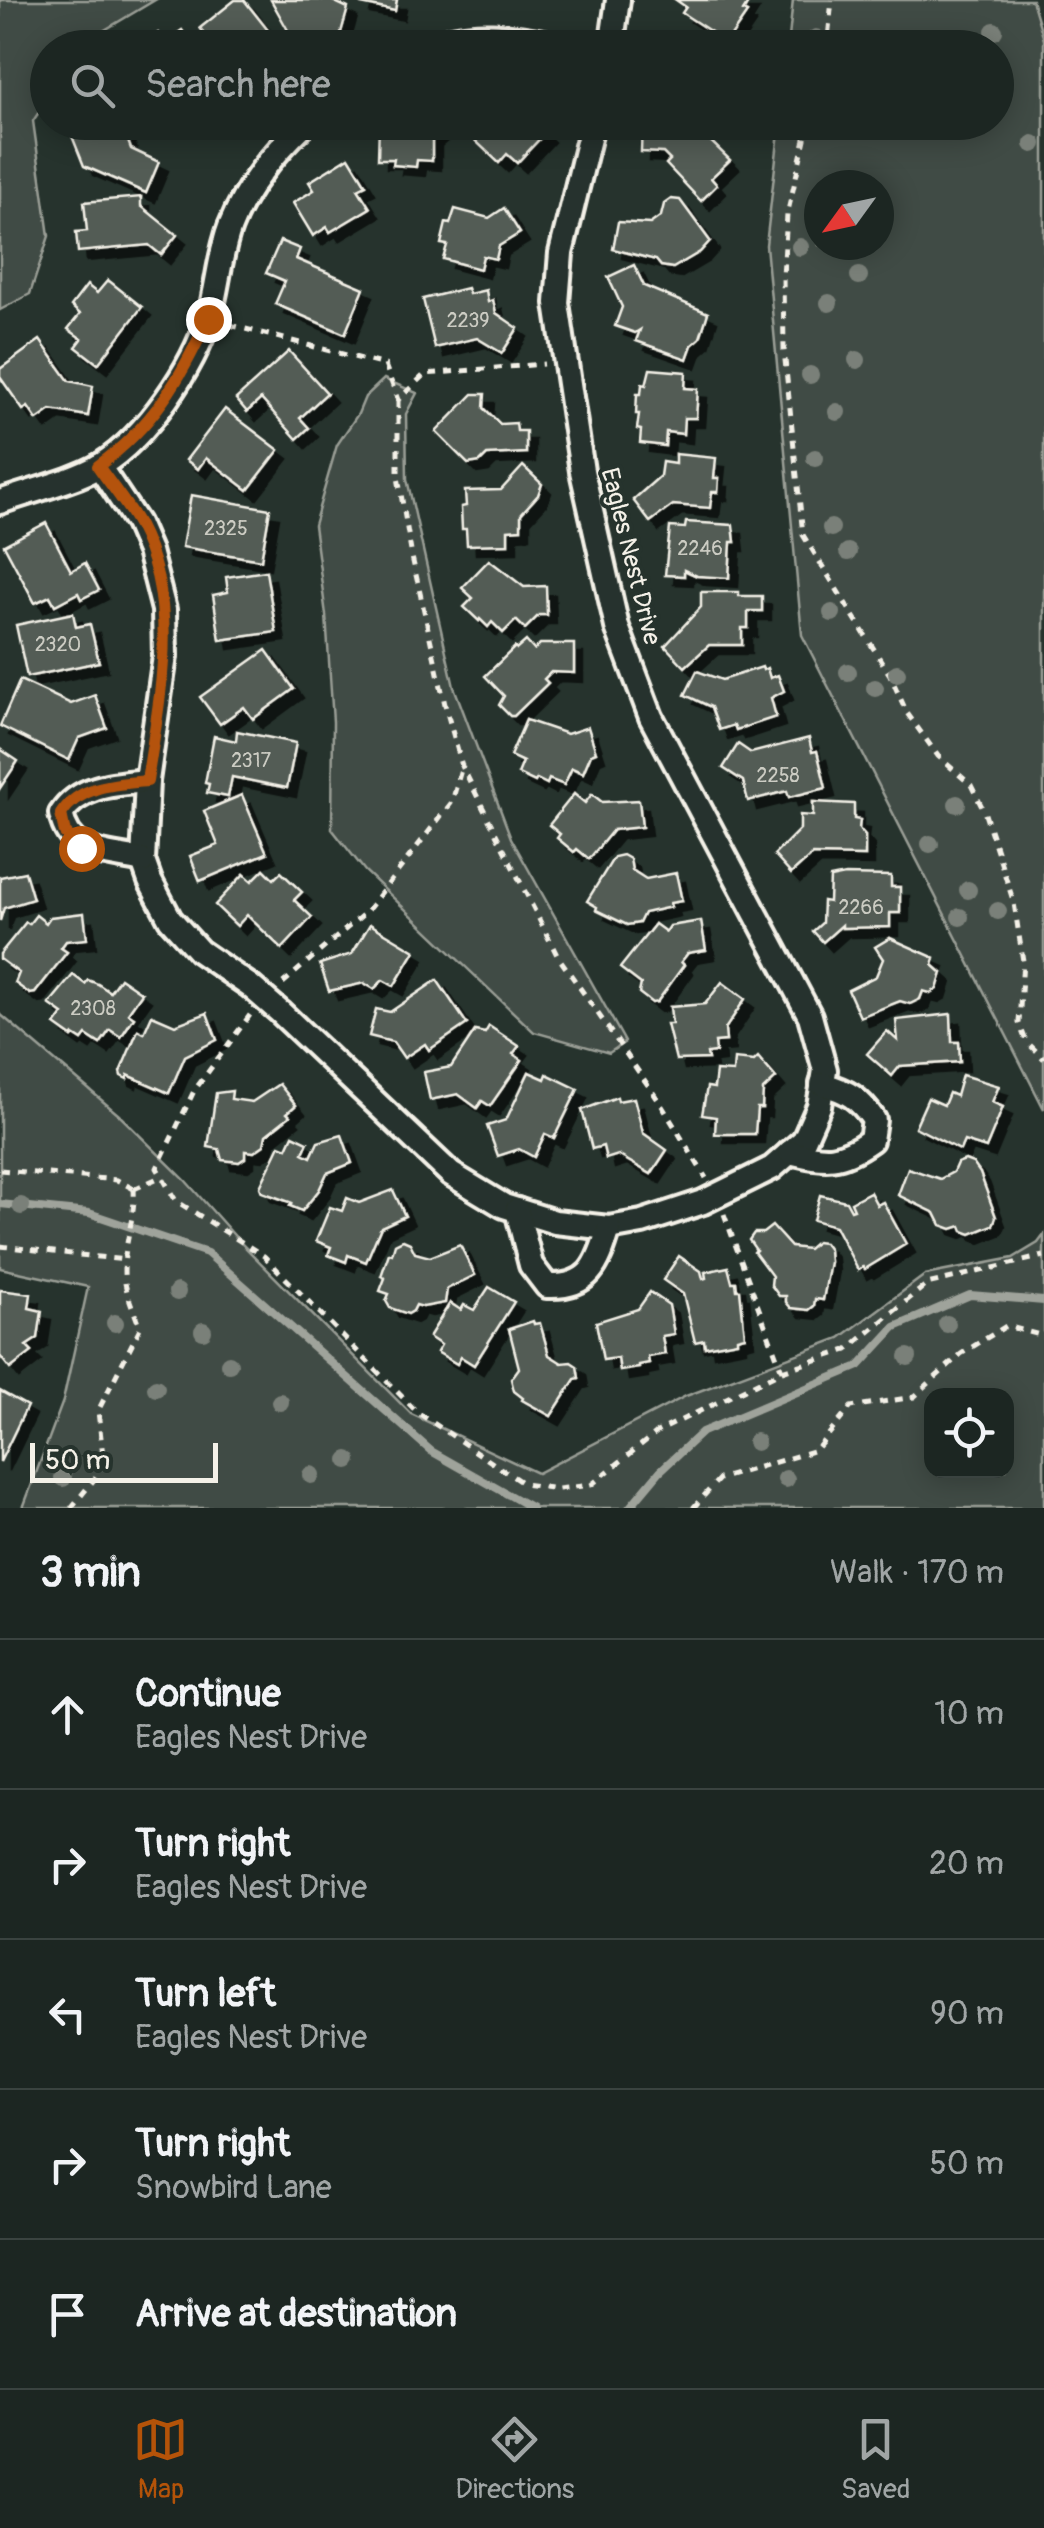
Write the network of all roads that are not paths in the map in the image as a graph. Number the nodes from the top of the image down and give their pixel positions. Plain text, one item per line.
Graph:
1 (618, 0) edge
2 (614, 30) edge
3 (287, 140) edge
4 (589, 140) edge
5 (98, 466) junction
6 (0, 502) edge
7 (147, 781) junction
8 (143, 860) junction
9 (822, 1084) junction
10 (790, 1152) junction
11 (517, 1210) junction
12 (609, 1228) junction

1 - 2 street
3 - 5 street
4 - 9 street, Eagles Nest Drive
5 - 6 street
5 - 7 street, Eagles Nest Drive
7 - 8 street, Eagles Nest Drive
7 - 8 street
8 - 11 street, Eagles Nest Drive
9 - 10 street, Eagles Nest Drive
9 - 10 street
10 - 12 street, Eagles Nest Drive
11 - 12 street, Eagles Nest Drive
11 - 12 street

